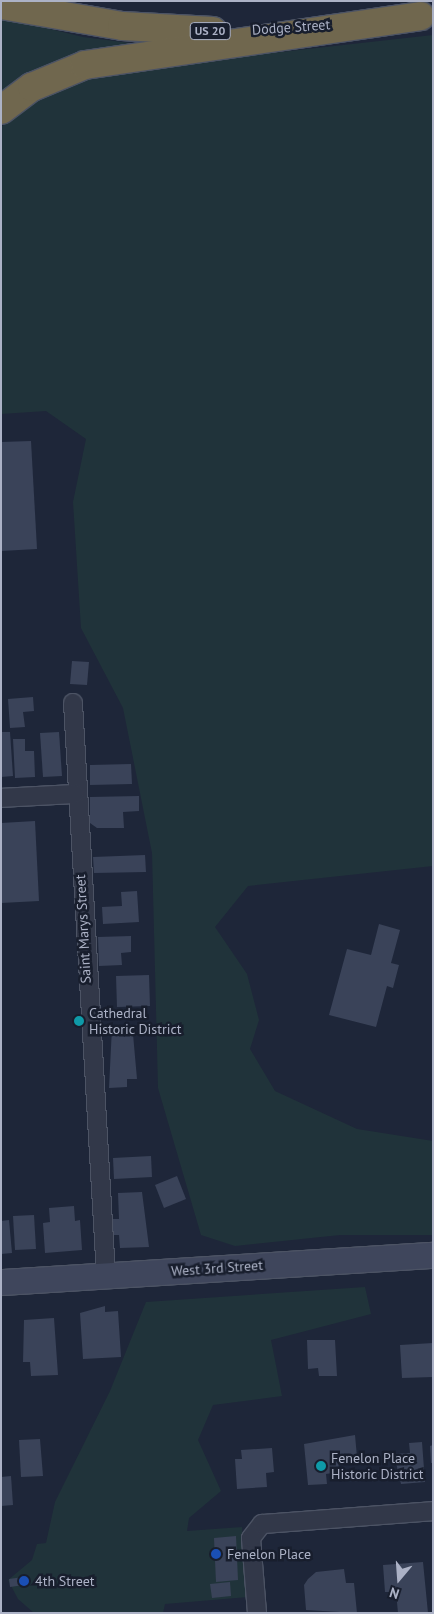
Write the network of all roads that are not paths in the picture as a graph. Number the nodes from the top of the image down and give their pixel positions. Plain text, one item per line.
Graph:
1 (1, 5) edge
2 (426, 16) edge
3 (1, 110) edge
4 (72, 703) dead end
5 (75, 794) junction
6 (1, 798) edge
7 (433, 1254) edge
8 (106, 1275) junction
9 (1, 1282) edge
10 (433, 1511) edge
11 (257, 1613) edge

1 - 2 highway, Dodge Street / US 20
2 - 3 highway
4 - 5 street, Saint Marys Street
5 - 6 street
5 - 8 street, Saint Marys Street
7 - 8 street, West 3rd Street
8 - 9 street, West 3rd Street
10 - 11 street

